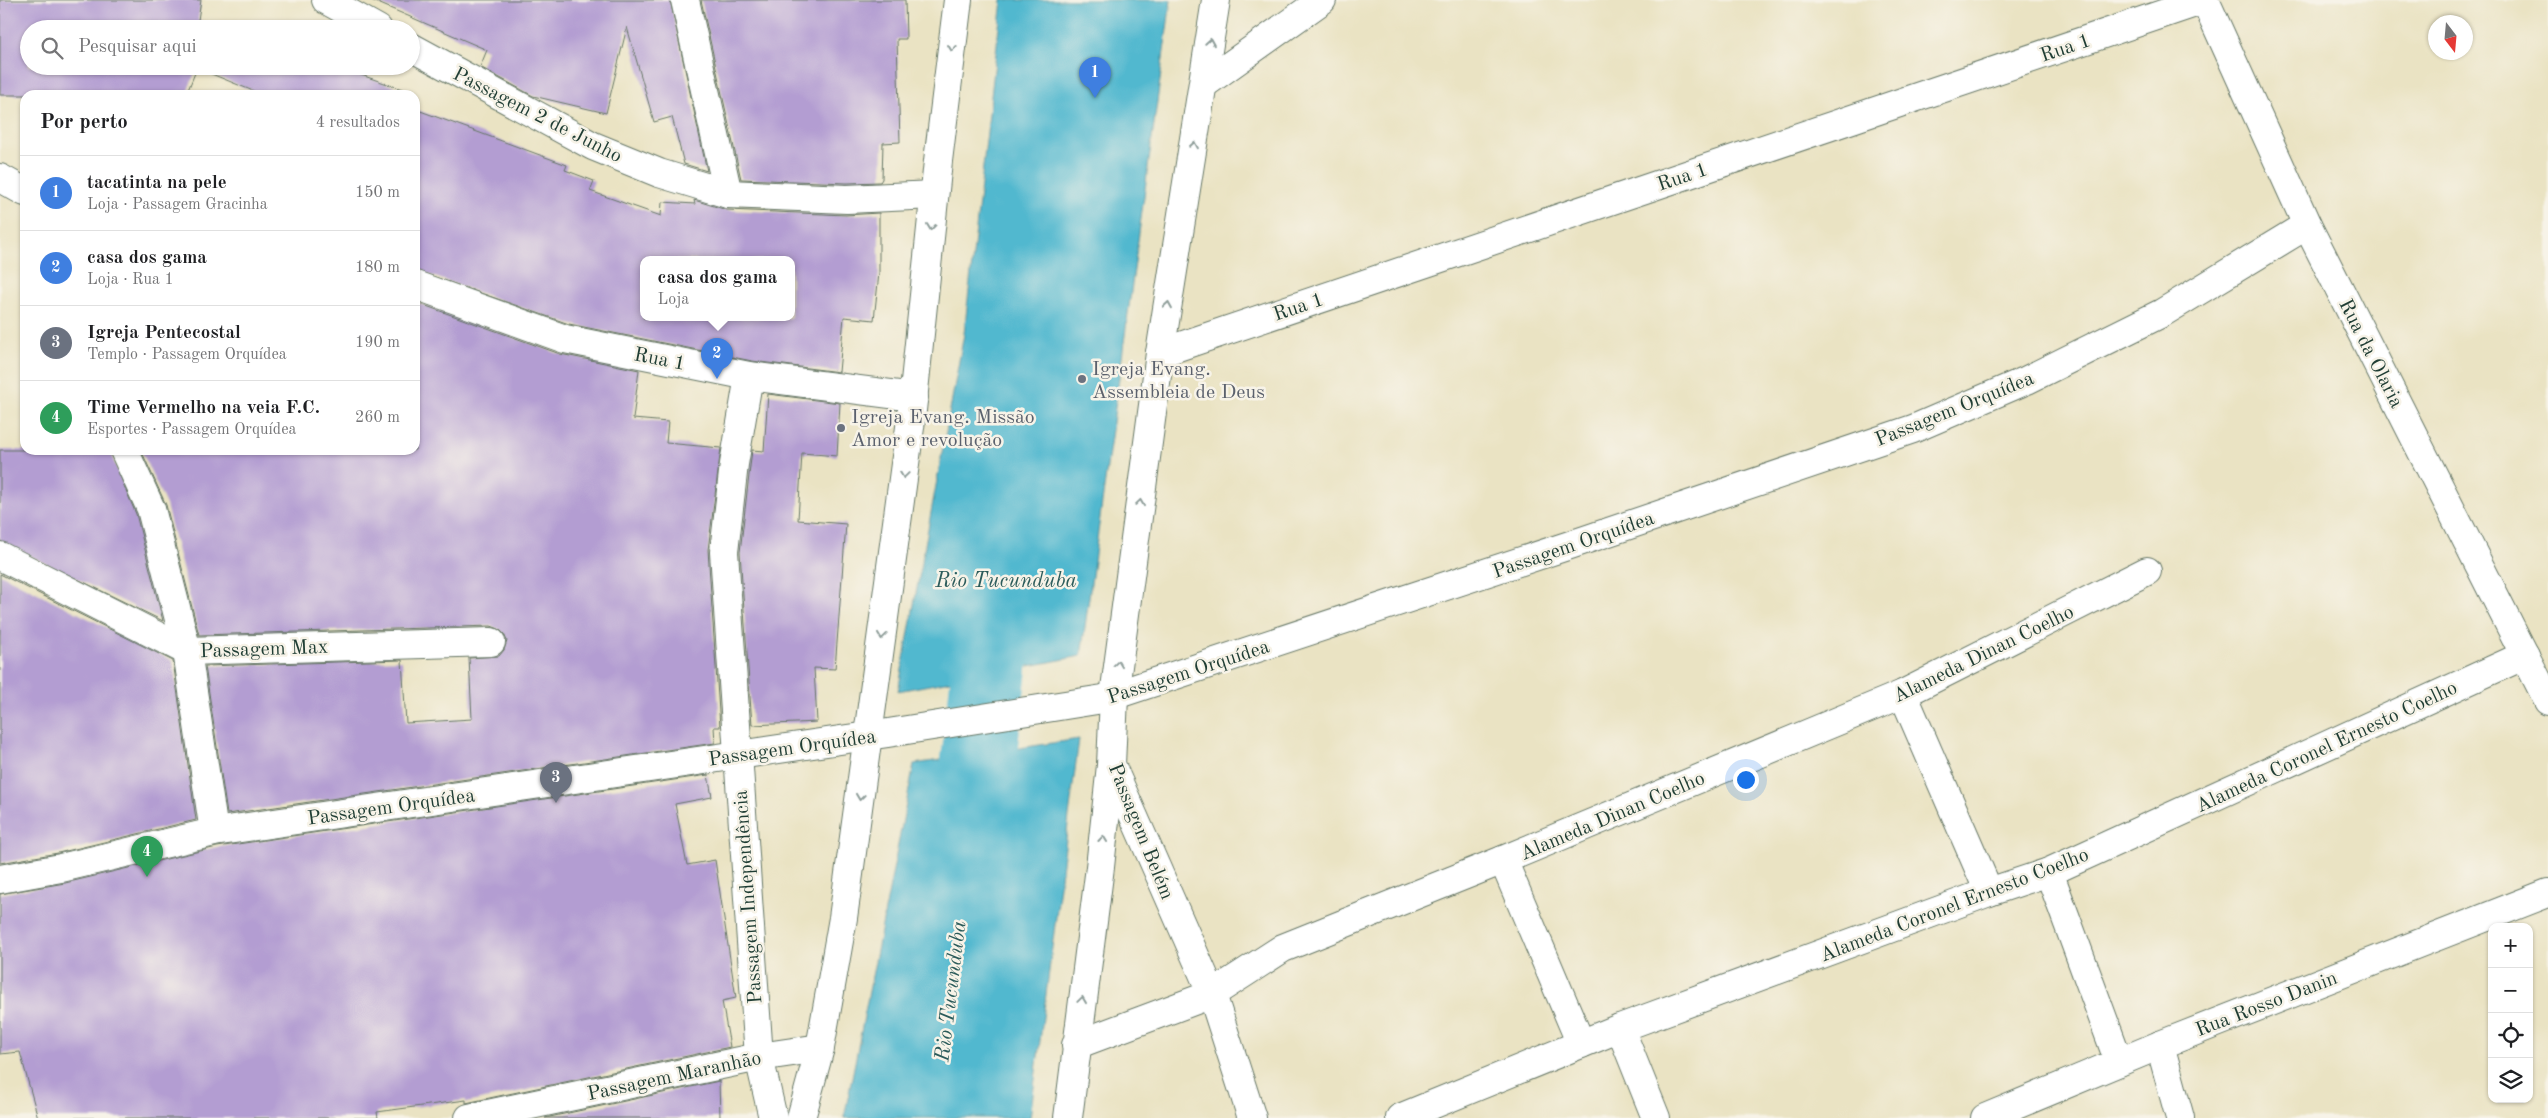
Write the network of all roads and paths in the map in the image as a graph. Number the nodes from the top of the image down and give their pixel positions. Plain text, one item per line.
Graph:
1 (326, 0) edge
2 (685, 0) edge
3 (958, 0) edge
4 (1216, 0) edge
5 (1322, 0) edge
6 (2204, 0) edge
7 (362, 20) edge
8 (420, 52) edge
9 (1204, 84) junction
10 (0, 178) edge
11 (20, 189) edge
12 (728, 194) junction
13 (934, 195) junction
14 (2307, 225) junction
15 (420, 287) edge
16 (1160, 353) junction
17 (749, 376) junction
18 (914, 397) junction
19 (126, 455) edge
20 (0, 556) edge
21 (2147, 571) dead end
22 (491, 642) dead end
23 (187, 651) junction
24 (2525, 654) junction
25 (1903, 694) junction
26 (1109, 697) junction
27 (2548, 700) edge
28 (878, 735) junction
29 (736, 755) junction
30 (1111, 765) junction
31 (214, 832) junction
32 (1503, 860) junction
33 (2049, 872) junction
34 (0, 879) edge
35 (1989, 892) junction
36 (2548, 893) edge
37 (1212, 994) junction
38 (1620, 1028) junction
39 (1581, 1044) junction
40 (2160, 1044) junction
41 (1076, 1045) junction
42 (820, 1048) junction
43 (759, 1057) junction
44 (2119, 1062) junction
45 (469, 1118) edge
46 (773, 1118) edge
47 (801, 1118) edge
48 (1068, 1118) edge
49 (1252, 1118) edge
50 (1400, 1118) edge
51 (1656, 1118) edge
52 (1985, 1118) edge
53 (2180, 1118) edge

1 - 7 street
2 - 12 street
3 -> 13 street
9 -> 4 street, Passagem Belém
5 - 9 street
6 - 14 street, Rua da Olaria
6 - 16 street, Rua 1
8 - 12 street, Passagem 2 de Junho
16 -> 9 street, Passagem Belém
10 - 11 street
12 - 13 street, Passagem 2 de Junho
13 -> 18 street
14 - 24 street, Rua da Olaria
14 - 26 street, Passagem Orquídea
15 - 17 street, Rua 1
26 -> 16 street, Passagem Belém
17 - 18 street, Rua 1
17 - 29 street, Passagem Independência
18 -> 28 street
19 - 23 street
20 - 23 street, Passagem Max
21 - 25 street, Alameda Dinan Coelho
22 - 23 street, Passagem Max
23 - 31 street
24 - 27 street, Rua da Olaria
24 - 33 street, Alameda Coronel Ernesto Coelho
25 - 32 street, Alameda Dinan Coelho
25 - 35 street
26 - 28 street, Passagem Orquídea
26 - 30 street, Passagem Belém
28 - 29 street, Passagem Orquídea
28 -> 42 street
29 - 31 street, Passagem Orquídea
29 - 43 street, Passagem Independência
30 - 37 street, Passagem Belém
41 -> 30 street
31 - 34 street, Passagem Orquídea
32 - 37 street, Alameda Dinan Coelho
32 - 39 street
33 - 35 street, Alameda Coronel Ernesto Coelho
33 - 44 street
35 - 38 street, Alameda Coronel Ernesto Coelho
36 - 40 street, Rua Rosso Danin
37 - 41 street
37 - 49 street, Passagem Belém
38 - 39 street, Alameda Coronel Ernesto Coelho
38 - 51 street
39 - 50 street, Alameda Coronel Ernesto Coelho
40 - 44 street, Rua Rosso Danin
40 - 53 street
41 - 48 street
42 - 43 street, Passagem Maranhão
42 - 47 street
43 - 45 street, Passagem Maranhão
43 - 46 street, Passagem Independência
44 - 52 street, Rua Rosso Danin

